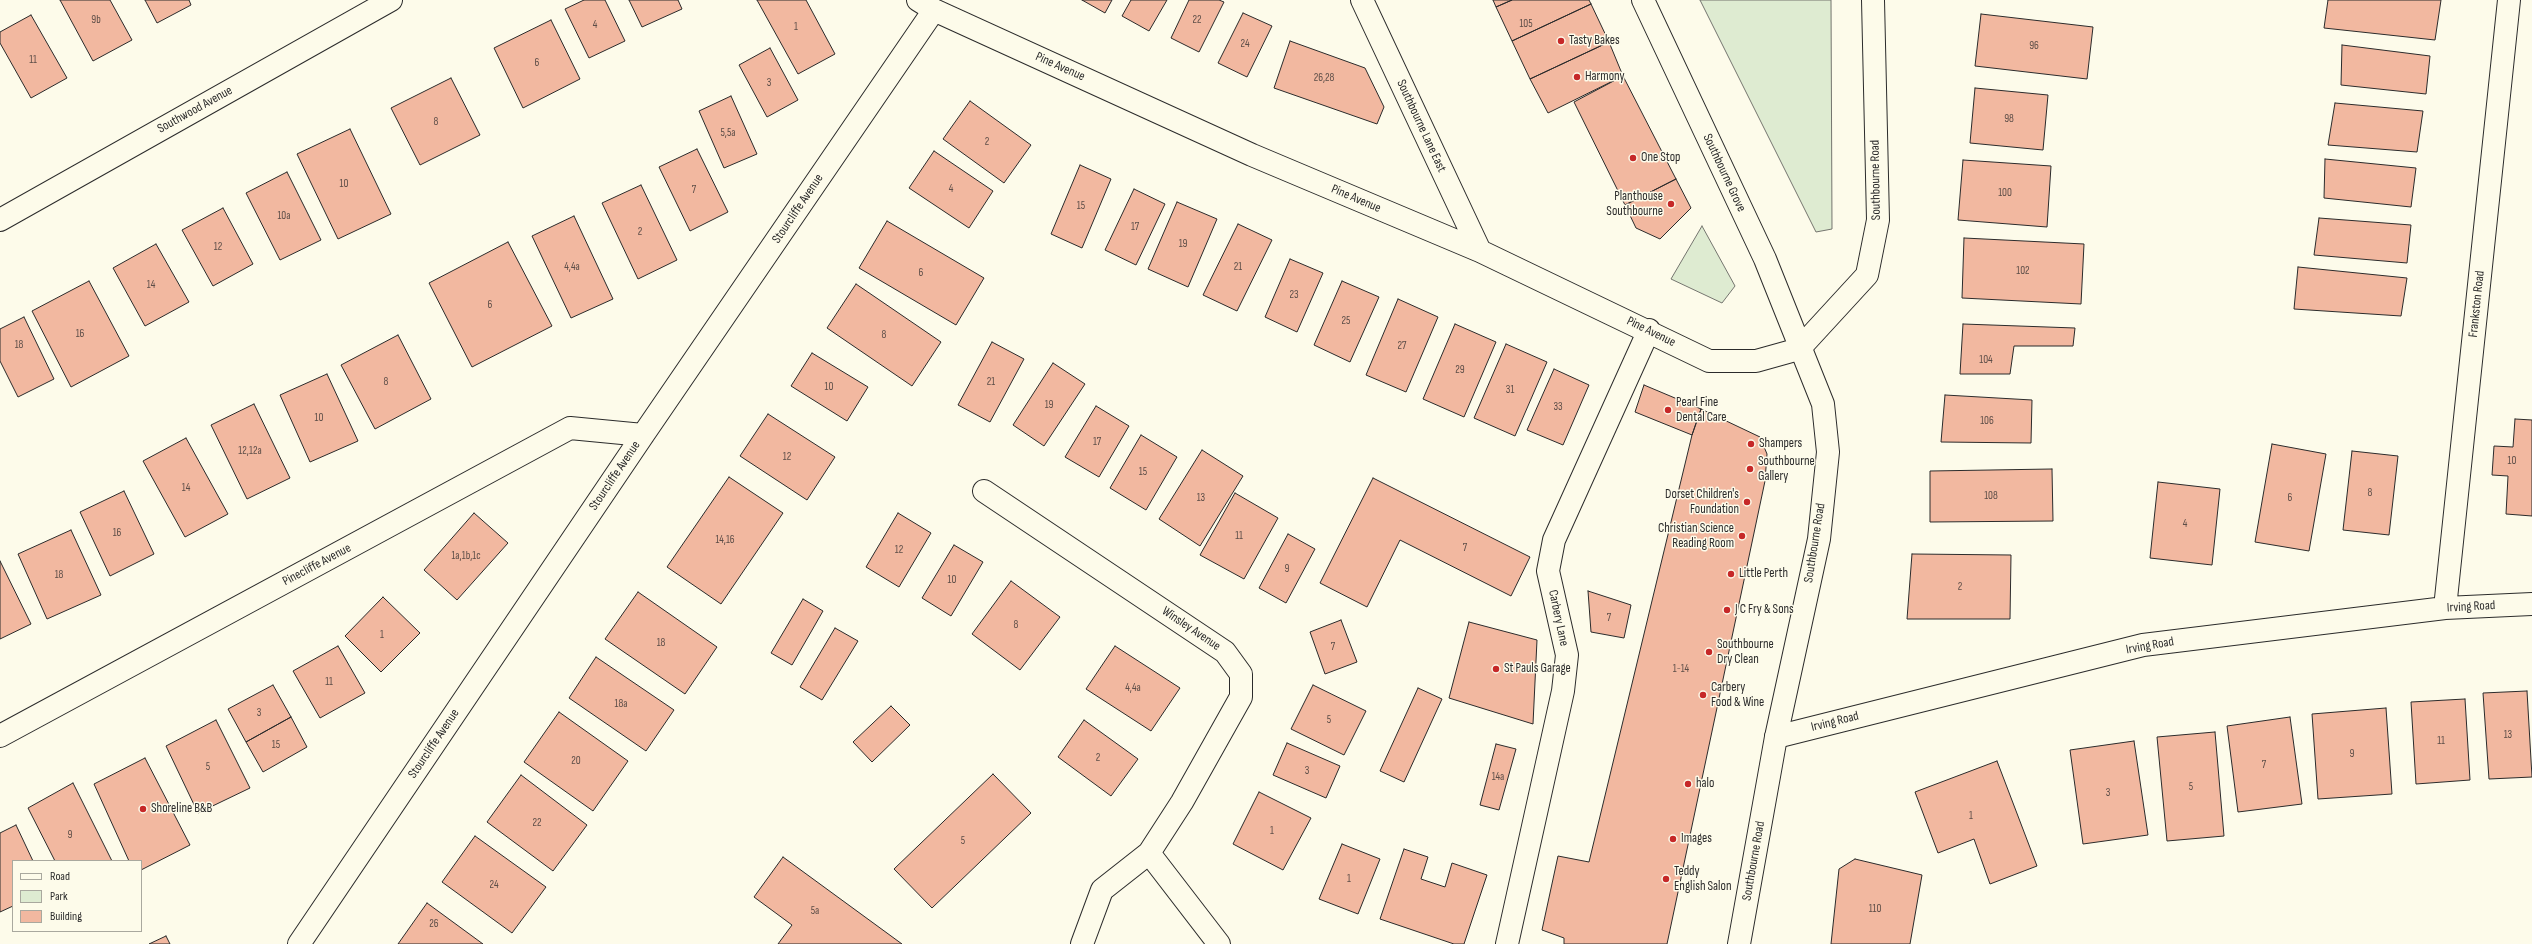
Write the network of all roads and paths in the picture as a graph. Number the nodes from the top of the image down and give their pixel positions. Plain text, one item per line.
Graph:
1 (391, 0) edge
2 (1362, 0) edge
3 (1643, 0) edge
4 (1873, 0) edge
5 (2509, 0) edge
6 (926, 5) edge
7 (0, 220) edge
8 (1480, 251) junction
9 (1649, 330) junction
10 (1800, 349) junction
11 (643, 435) junction
12 (984, 491) dead end
13 (2532, 604) edge
14 (2445, 608) junction
15 (0, 736) edge
16 (1776, 737) junction
17 (1149, 853) junction
18 (299, 944) edge
19 (1082, 944) edge
20 (1219, 944) edge
21 (1507, 944) edge
22 (1739, 944) edge

1 - 7 street, Southwood Avenue
2 - 8 street, Southbourne Lane East
3 - 10 street, Southbourne Grove
4 - 10 street, Southbourne Road
5 - 14 street, Frankston Road
6 - 8 street, Pine Avenue
6 - 11 street, Stourcliffe Avenue
8 - 9 street, Pine Avenue
9 - 10 street, Pine Avenue
9 - 21 street, Carbery Lane
10 - 16 street, Southbourne Road
11 - 15 street, Pinecliffe Avenue
11 - 18 street, Stourcliffe Avenue
12 - 17 street, Winsley Avenue
13 - 14 street, Irving Road
14 - 16 street, Irving Road
16 - 22 street, Southbourne Road
17 - 19 street, Winsley Avenue
17 - 20 street

